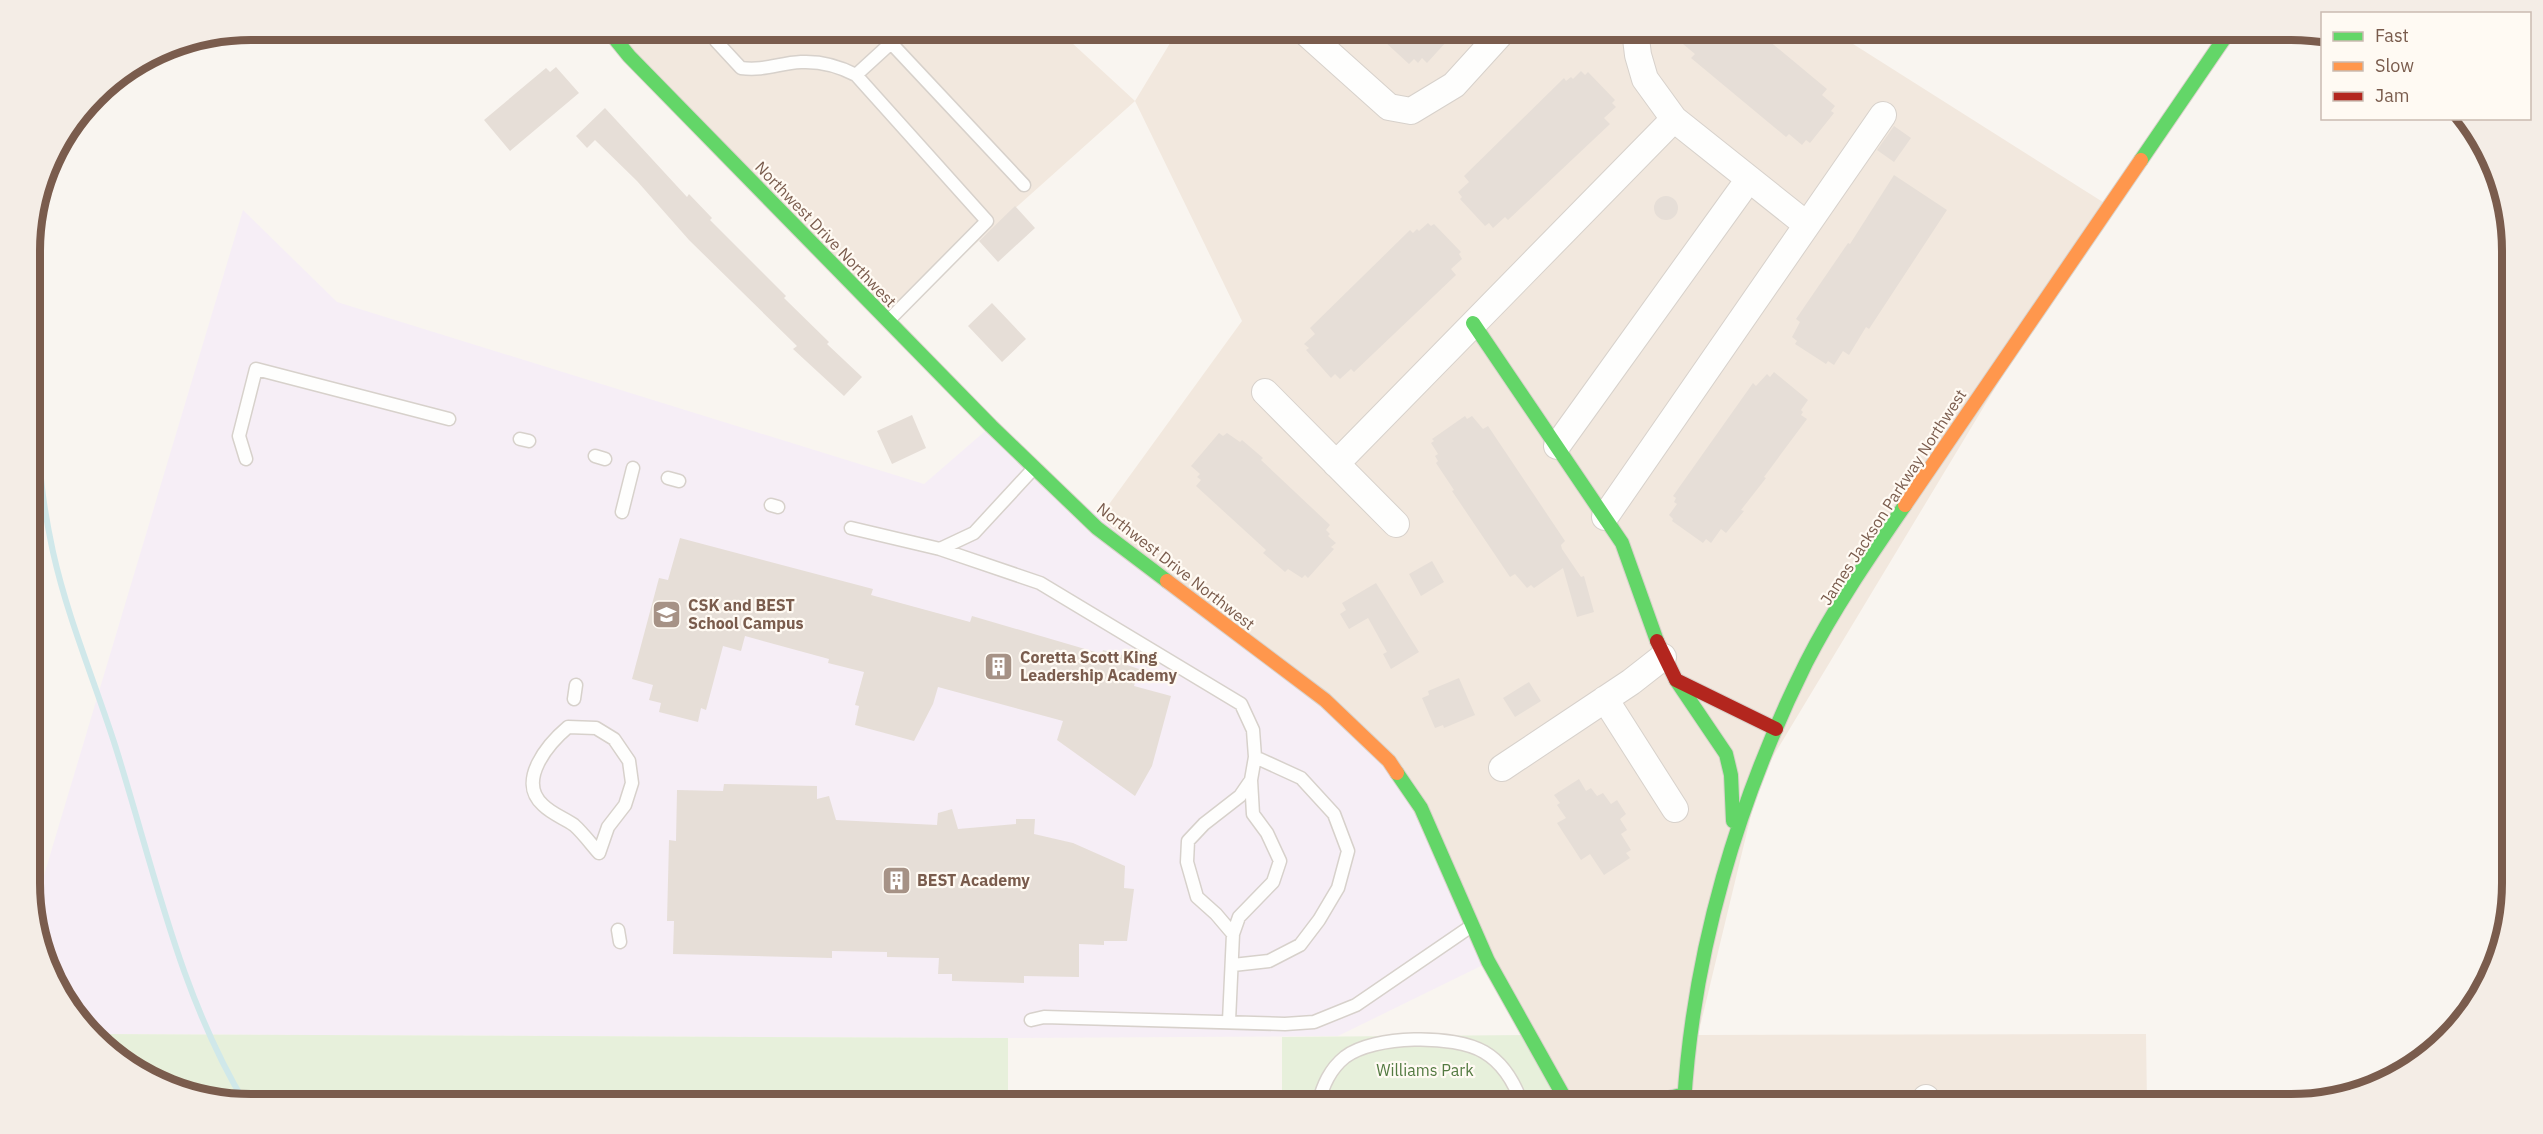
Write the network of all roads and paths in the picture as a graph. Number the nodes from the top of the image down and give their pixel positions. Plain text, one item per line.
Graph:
1 (1316, 40) edge
2 (1495, 40) edge
3 (1636, 40) edge
4 (2216, 40) edge
5 (617, 41) edge
6 (716, 41) edge
7 (887, 41) edge
8 (895, 41) edge
9 (856, 75) junction
10 (1883, 116) dead end
11 (1674, 119) junction
12 (1749, 179) junction
13 (1024, 185) dead end
14 (1807, 225) junction
15 (889, 321) junction
16 (1473, 323) junction
17 (1265, 392) dead end
18 (449, 420) dead end
19 (1557, 446) junction
20 (246, 459) dead end
21 (1336, 464) junction
22 (1034, 467) junction
23 (633, 468) dead end
24 (622, 512) dead end
25 (1605, 517) junction
26 (1396, 524) dead end
27 (851, 528) dead end
28 (940, 549) junction
29 (1663, 657) junction
30 (1676, 680) junction
31 (576, 686) dead end
32 (574, 699) dead end
33 (1605, 699) junction
34 (568, 727) joint
35 (1776, 729) junction
36 (1255, 757) junction
37 (1502, 768) dead end
38 (1251, 780) junction
39 (1675, 809) dead end
40 (1733, 842) junction
41 (1472, 925) junction
42 (1233, 934) junction
43 (1233, 965) junction
44 (1032, 1020) dead end
45 (1229, 1021) junction
46 (1322, 1093) edge
47 (1517, 1093) edge
48 (1558, 1093) edge
49 (1686, 1093) edge

1 - 2 street
3 - 11 street
4 - 35 street, James Jackson Parkway Northwest
5 - 15 street, Northwest Drive Northwest
6 - 9 lane
7 - 9 lane
8 - 13 lane
9 - 15 lane
10 - 14 street
11 - 12 street
11 - 16 street
12 - 14 street
12 - 19 street
14 - 25 street
15 - 22 street, Northwest Drive Northwest
16 - 19 street
16 - 21 street
17 - 21 street
18 - 20 lane
19 - 25 street
21 - 26 street
22 - 28 lane
22 - 41 street, Northwest Drive Northwest
23 - 24 lane
25 - 29 street
27 - 28 lane
28 - 36 lane
29 - 30 street
29 - 33 street
30 - 35 street
30 - 40 street
31 - 32 lane
33 - 37 street
33 - 39 street
34 - 34 lane
35 - 40 street, James Jackson Parkway Northwest
36 - 38 lane
36 - 43 lane
38 - 42 lane
38 - 42 lane
40 - 49 street, James Jackson Parkway Northwest
41 - 45 lane
41 - 48 street, Northwest Drive Northwest
42 - 43 lane
43 - 45 lane
44 - 45 lane
46 - 47 lane

